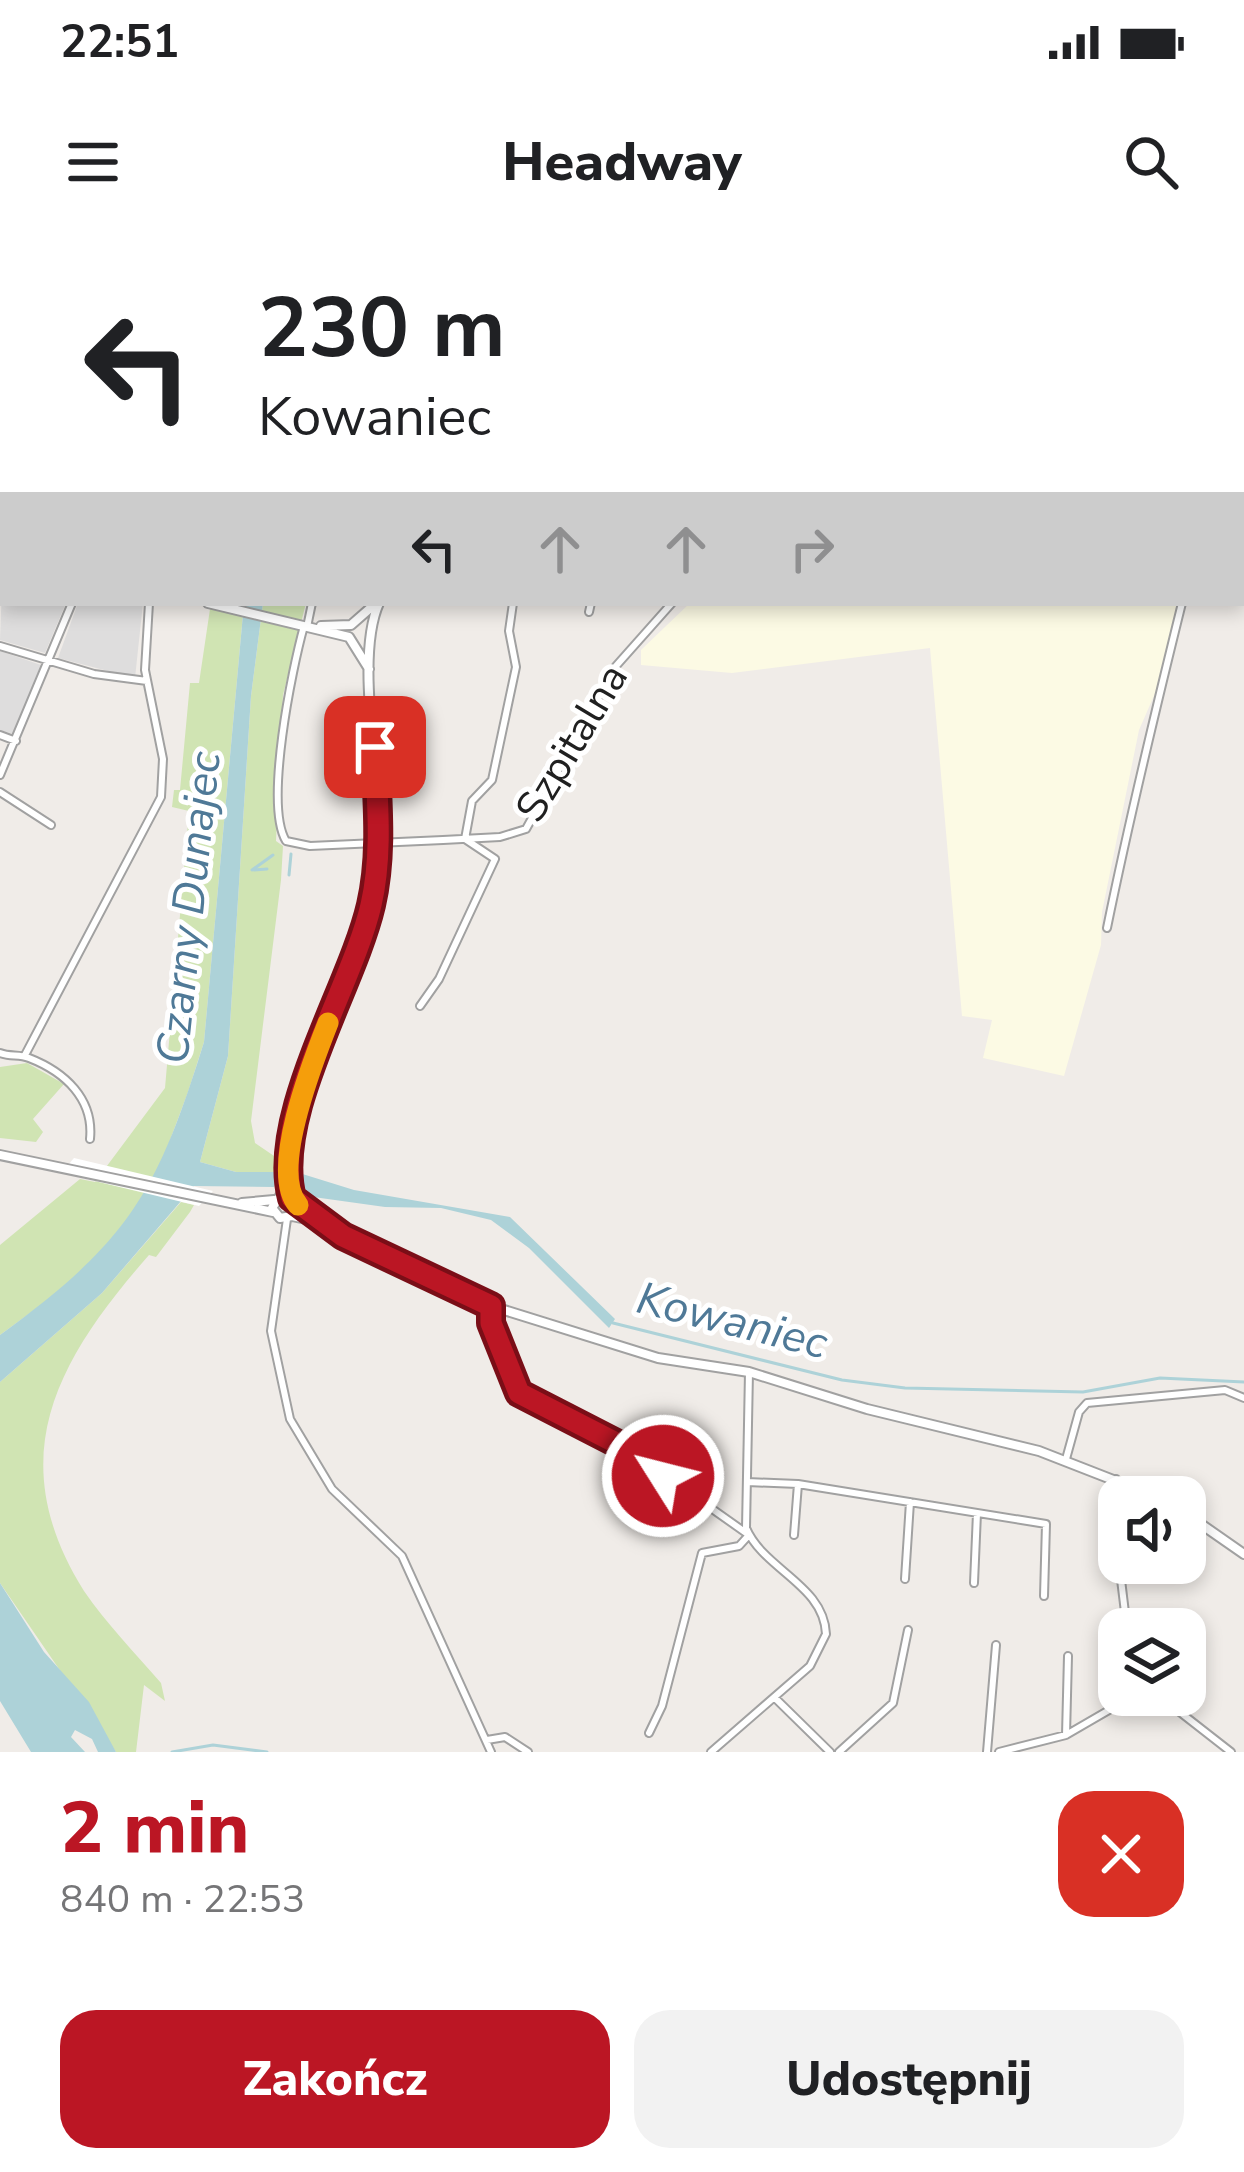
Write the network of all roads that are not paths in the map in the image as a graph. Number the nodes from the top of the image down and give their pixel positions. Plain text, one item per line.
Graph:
1 (71, 606) edge
2 (149, 606) edge
3 (219, 606) edge
4 (311, 606) edge
5 (375, 606) edge
6 (377, 606) edge
7 (513, 606) edge
8 (669, 606) edge
9 (1181, 606) edge
10 (355, 623) junction
11 (306, 626) junction
12 (370, 627) junction
13 (353, 640) junction
14 (369, 640) junction
15 (0, 646) edge
16 (49, 661) junction
17 (372, 679) junction
18 (147, 681) junction
19 (0, 735) edge
20 (16, 741) junction
21 (0, 775) edge
22 (0, 792) edge
23 (51, 825) dead end
24 (465, 839) junction
25 (378, 843) junction
26 (1107, 928) dead end
27 (420, 1006) dead end
28 (0, 1052) edge
29 (25, 1055) junction
30 (90, 1138) dead end
31 (0, 1155) edge
32 (288, 1172) junction
33 (277, 1198) junction
34 (294, 1200) junction
35 (240, 1203) junction
36 (282, 1216) junction
37 (322, 1222) junction
38 (491, 1306) junction
39 (749, 1372) junction
40 (1244, 1398) edge
41 (1066, 1459) junction
42 (1108, 1476) edge
43 (747, 1482) junction
44 (798, 1484) junction
45 (910, 1502) junction
46 (977, 1513) junction
47 (1206, 1528) edge
48 (748, 1535) junction
49 (794, 1535) dead end
50 (1244, 1554) edge
51 (905, 1579) dead end
52 (974, 1583) dead end
53 (1044, 1596) dead end
54 (908, 1630) dead end
55 (996, 1645) dead end
56 (1068, 1656) dead end
57 (775, 1698) junction
58 (1099, 1716) edge
59 (1185, 1716) edge
60 (649, 1733) dead end
61 (1066, 1735) junction
62 (487, 1739) junction
63 (491, 1752) edge
64 (528, 1752) edge
65 (711, 1752) edge
66 (830, 1752) edge
67 (839, 1752) edge
68 (987, 1752) edge
69 (999, 1752) edge
70 (1231, 1752) edge

1 - 16 street
2 - 18 street
3 - 11 street
4 - 11 street
5 - 10 street
6 - 12 street
7 - 24 street
8 - 24 street, Szpitalna
9 - 26 street
10 - 11 street
10 - 12 street
10 - 13 street
11 - 13 street
11 - 25 street, Szpitalna
12 - 14 street
13 - 14 street
13 - 17 street
14 - 17 street
15 - 16 street
16 - 18 street
16 - 20 street
17 - 25 street
18 - 29 street
19 - 20 street
20 - 21 street
22 - 23 street
24 - 25 street, Szpitalna
24 - 27 street
25 - 32 street
28 - 29 street
29 - 30 street
31 - 35 street
32 - 33 street
32 - 34 street
33 - 34 street
33 - 35 street
33 - 36 street
34 - 36 street
34 - 37 street
35 - 36 street
36 - 37 street
36 - 62 street
37 - 38 street
38 - 39 street
38 - 48 street
39 - 41 street
39 - 43 street
40 - 41 street
41 - 42 street
43 - 44 street
43 - 48 street
44 - 45 street
44 - 49 street
45 - 46 street
45 - 51 street
46 - 52 street
46 - 53 street
47 - 50 street
48 - 57 street
48 - 60 street
54 - 67 street
55 - 68 street
56 - 61 street
57 - 65 street
57 - 66 street
58 - 61 street
59 - 70 street
61 - 69 street
62 - 63 street
62 - 64 street

